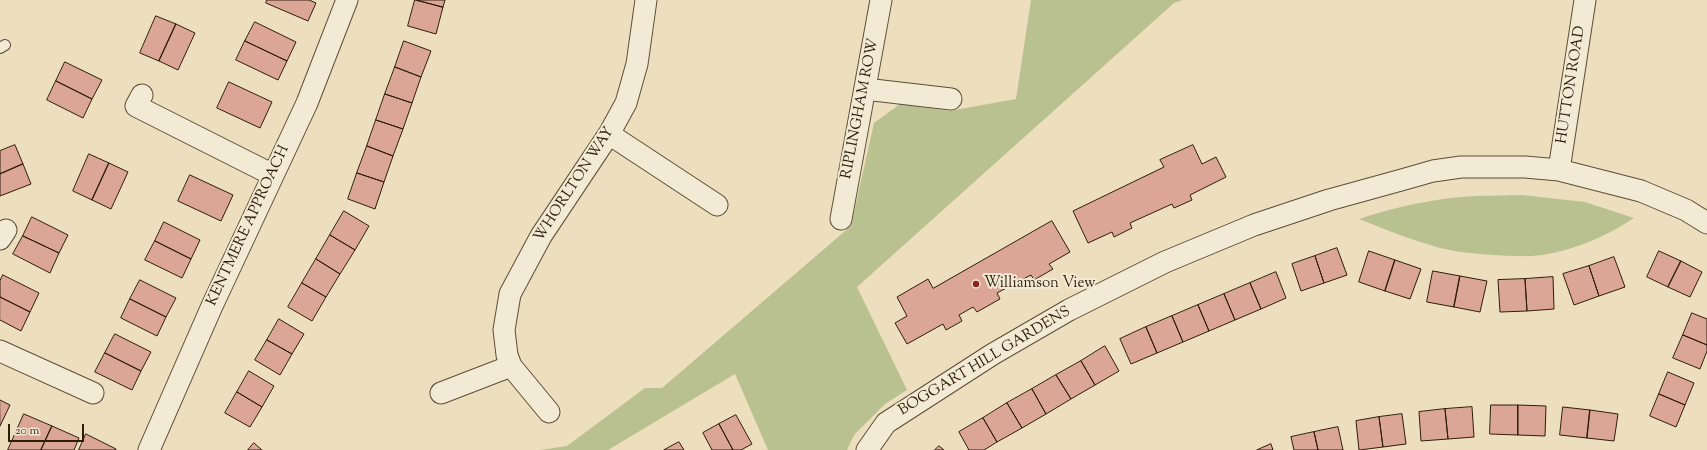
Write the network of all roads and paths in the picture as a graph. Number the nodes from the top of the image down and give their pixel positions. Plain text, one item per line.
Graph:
1 (347, 0) edge
2 (646, 0) edge
3 (881, 0) edge
4 (1585, 0) edge
5 (865, 89) junction
6 (142, 95) dead end
7 (951, 99) dead end
8 (610, 134) junction
9 (264, 170) junction
10 (1559, 170) junction
11 (717, 205) dead end
12 (840, 219) dead end
13 (1707, 223) edge
14 (0, 351) edge
15 (511, 366) junction
16 (93, 393) dead end
17 (441, 393) dead end
18 (549, 412) dead end
19 (149, 450) edge
20 (867, 450) edge

1 - 9 street, KENTMERE APPROACH
2 - 8 street, WHORLTON WAY
3 - 5 street, RIPLINGHAM ROW
4 - 10 street, HUTTON ROAD
5 - 7 street
5 - 12 street, RIPLINGHAM ROW
6 - 9 street
8 - 11 street
8 - 15 street, WHORLTON WAY
9 - 19 street, KENTMERE APPROACH
10 - 13 street, BOGGART HILL GARDENS
10 - 20 street, BOGGART HILL GARDENS
14 - 16 street
15 - 17 street
15 - 18 street, WHORLTON WAY

